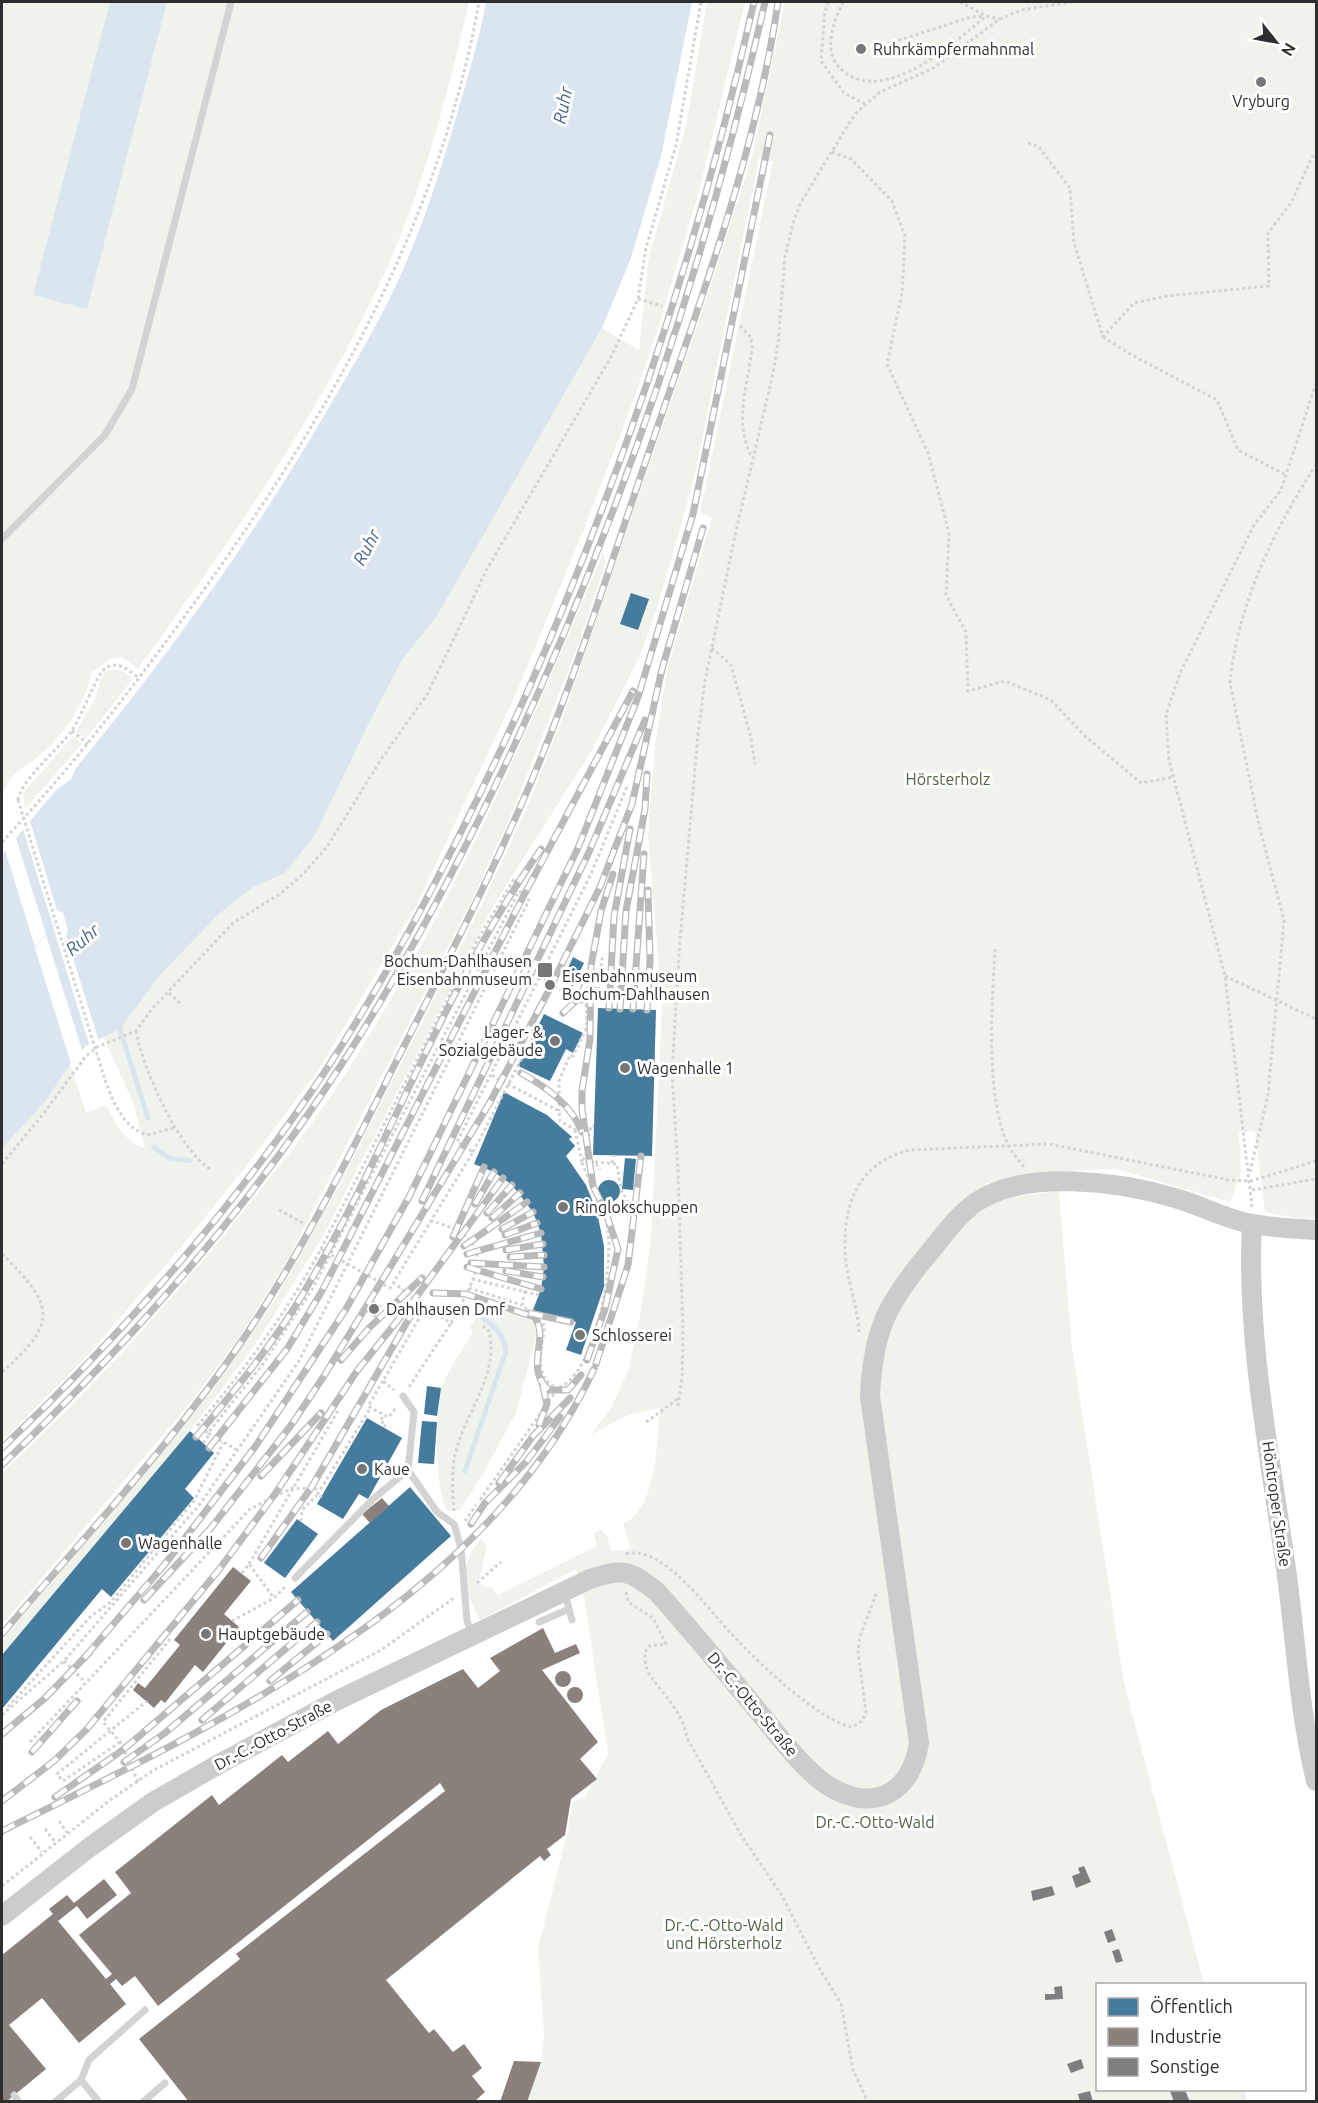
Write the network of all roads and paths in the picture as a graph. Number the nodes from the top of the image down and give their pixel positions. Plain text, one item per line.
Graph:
1 (231, 2) edge
2 (478, 2) edge
3 (701, 2) edge
4 (828, 2) edge
5 (843, 2) edge
6 (960, 2) edge
7 (1072, 2) edge
8 (987, 16) junction
9 (1000, 18) junction
10 (887, 44) dead end
11 (865, 104) junction
12 (1028, 143) dead end
13 (831, 152) junction
14 (1317, 155) edge
15 (638, 299) junction
16 (662, 306) dead end
17 (740, 326) dead end
18 (1104, 337) junction
19 (1317, 383) edge
20 (753, 458) junction
21 (1317, 465) edge
22 (1286, 475) junction
23 (2, 539) edge
24 (712, 648) junction
25 (139, 678) junction
26 (72, 731) junction
27 (88, 744) junction
28 (755, 764) dead end
29 (1174, 777) junction
30 (628, 784) dead end
31 (2, 842) edge
32 (519, 891) junction
33 (995, 949) dead end
34 (603, 954) dead end
35 (1225, 976) junction
36 (539, 977) junction
37 (599, 981) junction
38 (169, 993) junction
39 (1278, 1001) junction
40 (599, 1002) dead end
41 (182, 1005) dead end
42 (586, 1005) junction
43 (1317, 1019) edge
44 (136, 1031) junction
45 (523, 1056) dead end
46 (491, 1075) junction
47 (507, 1085) junction
48 (559, 1111) junction
49 (594, 1126) dead end
50 (174, 1128) junction
51 (575, 1130) junction
52 (587, 1142) junction
53 (1008, 1146) junction
54 (473, 1152) junction
55 (614, 1155) dead end
56 (1317, 1161) edge
57 (582, 1162) junction
58 (595, 1162) junction
59 (612, 1163) junction
60 (2, 1164) edge
61 (212, 1170) dead end
62 (600, 1170) dead end
63 (1250, 1173) junction
64 (1317, 1179) edge
65 (1251, 1181) junction
66 (1251, 1190) junction
67 (279, 1210) dead end
68 (602, 1211) junction
69 (431, 1221) junction
70 (305, 1224) dead end
71 (1252, 1224) junction
72 (1317, 1230) edge
73 (321, 1249) junction
74 (2, 1254) edge
75 (331, 1254) junction
76 (349, 1264) junction
77 (472, 1279) junction
78 (393, 1282) junction
79 (469, 1288) junction
80 (525, 1291) junction
81 (539, 1295) dead end
82 (522, 1305) junction
83 (424, 1308) junction
84 (451, 1323) junction
85 (483, 1326) dead end
86 (860, 1339) dead end
87 (2, 1372) edge
88 (383, 1382) junction
89 (558, 1388) junction
90 (403, 1396) junction
91 (680, 1396) junction
92 (678, 1406) dead end
93 (371, 1407) junction
94 (339, 1409) dead end
95 (384, 1415) junction
96 (646, 1422) dead end
97 (384, 1427) dead end
98 (209, 1434) junction
99 (203, 1443) dead end
100 (223, 1443) junction
101 (237, 1450) junction
102 (408, 1470) junction
103 (292, 1488) junction
104 (320, 1489) junction
105 (317, 1494) junction
106 (322, 1497) dead end
107 (480, 1500) dead end
108 (454, 1516) dead end
109 (301, 1521) dead end
110 (501, 1562) dead end
111 (249, 1564) junction
112 (621, 1564) junction
113 (242, 1573) dead end
114 (295, 1578) joint
115 (878, 1588) dead end
116 (463, 1594) junction
117 (274, 1598) junction
118 (567, 1600) junction
119 (572, 1620) dead end
120 (232, 1621) dead end
121 (539, 1622) dead end
122 (473, 1637) junction
123 (170, 1639) dead end
124 (64, 1662) junction
125 (85, 1682) junction
126 (147, 1701) dead end
127 (2, 1715) edge
128 (111, 1731) junction
129 (30, 1742) dead end
130 (120, 1742) junction
131 (1317, 1781) edge
132 (138, 1782) junction
133 (59, 1821) dead end
134 (45, 1829) dead end
135 (67, 1833) junction
136 (30, 1837) dead end
137 (55, 1842) junction
138 (42, 1852) junction
139 (2, 1886) edge
140 (2, 1916) edge
141 (145, 2010) dead end
142 (81, 2080) junction
143 (165, 2083) dead end
144 (55, 2102) edge
145 (99, 2102) edge
146 (143, 2102) edge
147 (868, 2102) edge

1 - 23 lane
2 - 25 path
3 - 15 path
4 - 11 path
5 - 8 path
6 - 8 path
7 - 9 path
8 - 9 path
8 - 10 path
9 - 11 path
11 - 13 path
12 - 18 path
13 - 20 path
13 - 29 path
14 - 18 path
15 - 16 path
15 - 38 path
17 - 20 path
18 - 22 path
19 - 22 path
20 - 24 path
21 - 39 path
22 - 29 path
24 - 28 path
24 - 91 path
25 - 26 path
25 - 27 path
26 - 27 path
26 - 50 path, bridge
27 - 31 path
29 - 35 path
30 - 36 path
32 - 73 path
32 - 75 path
32 - 76 path
33 - 53 path
34 - 37 path
35 - 39 path
35 - 63 path
36 - 42 path
36 - 46 path
37 - 40 path
37 - 42 path
38 - 41 path
38 - 44 path
39 - 43 path
39 - 63 path
42 - 48 path
44 - 50 path
44 - 60 path
45 - 47 path
46 - 47 path
46 - 54 path
47 - 48 path
47 - 54 path
48 - 51 path
49 - 52 path
50 - 61 path
51 - 52 path
51 - 57 path
52 - 57 path
53 - 65 path
53 - 86 path
54 - 69 path
55 - 59 path
56 - 65 path
57 - 58 path
57 - 68 path
58 - 59 path
58 - 62 path
59 - 68 path
63 - 65 path
64 - 66 path
65 - 66 path
66 - 71 path
67 - 70 path
68 - 89 path
69 - 77 path
69 - 78 path
71 - 72 street, Dr.-C.-Otto-Straße
71 - 112 street, Dr.-C.-Otto-Straße
71 - 131 street, Höntroper Straße
73 - 75 path
73 - 98 path
74 - 87 path
75 - 76 path
75 - 98 path
76 - 78 path
76 - 101 path
77 - 79 path
77 - 80 path
78 - 83 path
79 - 82 path
79 - 84 path
80 - 81 path
80 - 82 path
82 - 89 path
83 - 84 path
83 - 88 path
84 - 90 path
85 - 108 path
88 - 90 path
88 - 93 path
89 - 107 path
90 - 95 path
90 - 102 lane
91 - 92 path
91 - 96 path
93 - 95 path
93 - 104 path
94 - 103 path
95 - 97 path
98 - 99 path
98 - 100 path
100 - 101 path
100 - 127 path
101 - 124 path
102 - 114 lane
102 - 116 lane
103 - 104 path
103 - 111 path
103 - 125 path
104 - 105 path
105 - 106 path
105 - 109 path
110 - 116 path
111 - 113 path
111 - 117 path
112 - 115 path
112 - 118 street, Dr.-C.-Otto-Straße
112 - 147 path
114 - 117 path
116 - 122 lane
116 - 132 path
117 - 120 path
118 - 119 lane
118 - 121 lane
118 - 122 street, Dr.-C.-Otto-Straße
122 - 140 street, Dr.-C.-Otto-Straße
123 - 128 path
124 - 125 path
124 - 127 path
125 - 129 path
126 - 128 path
128 - 130 path
128 - 130 path
130 - 132 path
132 - 135 path
133 - 135 path
134 - 137 path
135 - 137 path
136 - 138 path
137 - 138 path
138 - 139 path
141 - 142 lane
142 - 144 lane
142 - 145 lane
143 - 146 lane

